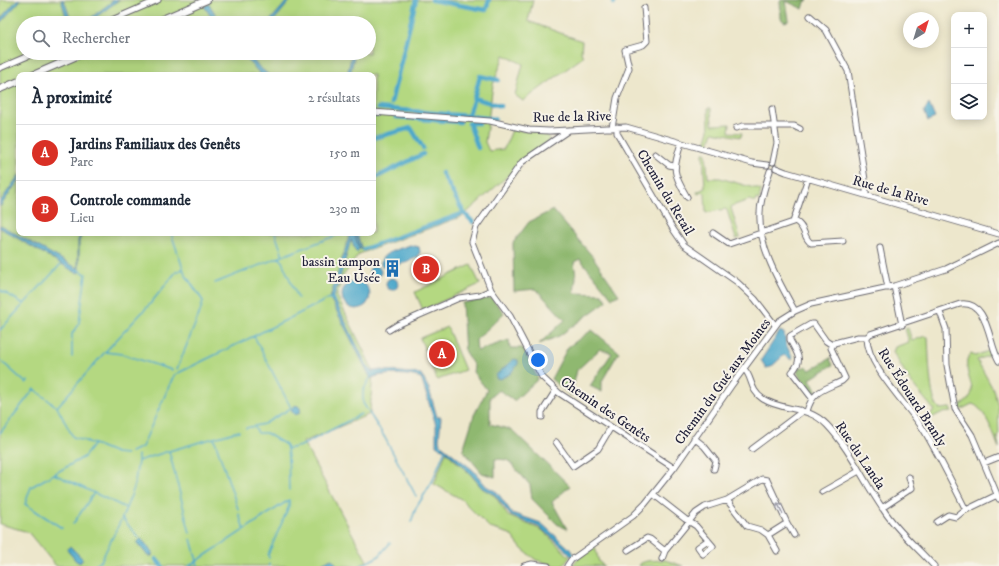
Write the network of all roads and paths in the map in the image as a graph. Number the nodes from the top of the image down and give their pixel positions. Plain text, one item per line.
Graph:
1 (158, 0) edge
2 (207, 0) edge
3 (644, 8) dead end
4 (121, 16) edge
5 (169, 16) edge
6 (810, 16) dead end
7 (19, 60) edge
8 (68, 60) edge
9 (0, 68) edge
10 (40, 72) edge
11 (16, 82) edge
12 (0, 89) edge
13 (772, 109) dead end
14 (376, 112) edge
15 (615, 127) junction
16 (775, 127) junction
17 (736, 128) dead end
18 (800, 129) dead end
19 (569, 130) junction
20 (681, 143) junction
21 (655, 154) dead end
22 (773, 162) junction
23 (767, 165) junction
24 (674, 166) junction
25 (776, 168) junction
26 (770, 171) junction
27 (808, 178) junction
28 (866, 195) junction
29 (687, 197) dead end
30 (795, 221) junction
31 (713, 232) dead end
32 (762, 233) junction
33 (999, 234) edge
34 (843, 241) dead end
35 (999, 244) edge
36 (880, 248) dead end
37 (894, 286) junction
38 (888, 288) junction
39 (491, 290) junction
40 (795, 311) junction
41 (940, 312) junction
42 (775, 325) junction
43 (902, 325) junction
44 (389, 330) dead end
45 (867, 337) junction
46 (832, 345) junction
47 (998, 357) edge
48 (744, 369) junction
49 (556, 390) junction
50 (812, 398) junction
51 (801, 410) junction
52 (807, 411) junction
53 (542, 418) dead end
54 (611, 427) junction
55 (694, 438) junction
56 (556, 442) dead end
57 (752, 449) dead end
58 (999, 457) edge
59 (984, 463) junction
60 (674, 468) junction
61 (714, 469) dead end
62 (858, 471) junction
63 (909, 477) dead end
64 (822, 492) dead end
65 (653, 494) junction
66 (998, 497) edge
67 (727, 500) junction
68 (882, 508) junction
69 (966, 510) junction
70 (690, 521) junction
71 (937, 522) dead end
72 (787, 523) junction
73 (768, 535) junction
74 (794, 535) dead end
75 (708, 540) dead end
76 (628, 550) dead end
77 (665, 551) junction
78 (777, 551) dead end
79 (662, 559) dead end
80 (524, 566) edge
81 (548, 566) edge
82 (567, 566) edge
83 (934, 566) edge

1 - 4 street
2 - 5 main road
3 - 15 street
6 - 28 street
7 - 9 street
8 - 10 main road
11 - 12 main road
13 - 16 street
14 - 19 street, Rue de la Rive
15 - 19 street, Rue de la Rive
15 - 20 street, Rue de la Rive
15 - 42 street, Chemin du Retail
16 - 17 street
16 - 18 street
16 - 22 street
19 - 39 street, Chemin des Genêts
20 - 23 street, Rue de la Rive
20 - 24 street
21 - 24 street
22 - 23 street
22 - 25 street
23 - 26 street
24 - 29 street
25 - 26 street
25 - 27 street, Rue de la Rive
26 - 32 street
27 - 28 street, Rue de la Rive
27 - 30 street
28 - 33 street, Rue de la Rive
30 - 32 street
30 - 34 street
31 - 32 street
32 - 40 street
35 - 37 street, Chemin du Gué aux Moines
36 - 38 street
37 - 38 street, Chemin du Gué aux Moines
37 - 43 street
38 - 40 street, Chemin du Gué aux Moines
39 - 44 street
39 - 49 street, Chemin des Genêts
40 - 42 street, Chemin du Gué aux Moines
41 - 43 street
41 - 47 street
41 - 59 street
42 - 48 street, Chemin du Gué aux Moines
43 - 45 street
45 - 46 street
45 - 69 street, Rue Édouard Branly
46 - 50 street
46 - 50 street
48 - 51 street, Rue du Landa
48 - 55 street, Chemin du Gué aux Moines
49 - 53 street
49 - 54 street, Chemin des Genêts
50 - 52 street
51 - 52 street, Rue du Landa
51 - 57 street
52 - 62 street, Rue du Landa
54 - 56 street
54 - 60 street, Chemin des Genêts
55 - 60 street, Chemin du Gué aux Moines
55 - 61 street
58 - 59 street
59 - 66 street
60 - 65 street, Chemin du Gué aux Moines
62 - 64 street
62 - 68 street, Rue du Landa
63 - 68 street, Rue du Landa
65 - 70 street
65 - 82 street, Chemin du Gué aux Moines
66 - 69 street
67 - 70 street
72 -> 67 street
67 - 73 street
68 - 83 street, Rue du Landa
69 - 71 street
70 - 75 street
70 - 77 street
72 - 73 street
72 - 74 street
73 - 78 street
76 - 77 street
77 - 79 street
80 - 81 street

